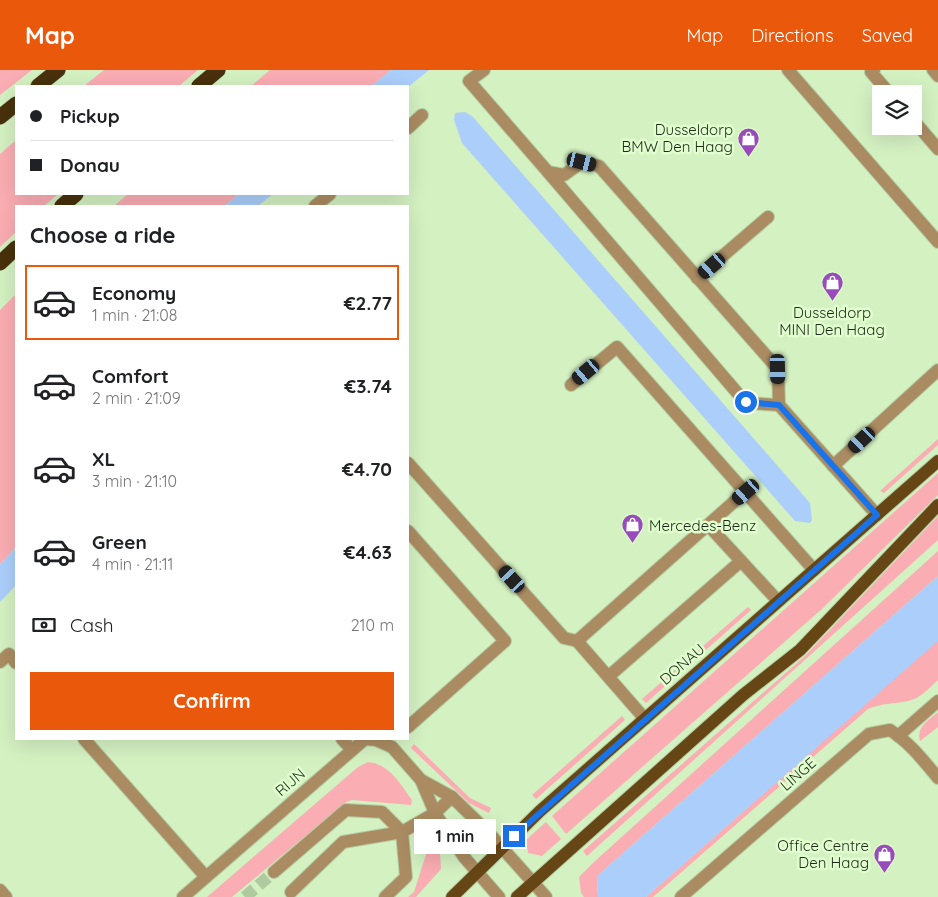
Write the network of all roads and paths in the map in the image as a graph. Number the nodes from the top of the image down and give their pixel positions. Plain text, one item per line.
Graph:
1 (58, 70) edge
2 (218, 70) edge
3 (484, 70) edge
4 (788, 70) edge
5 (874, 70) edge
6 (933, 70) edge
7 (938, 76) edge
8 (39, 85) edge
9 (200, 85) edge
10 (882, 85) edge
11 (15, 105) edge
12 (422, 116) dead end
13 (0, 117) edge
14 (409, 127) edge
15 (922, 130) edge
16 (938, 149) edge
17 (548, 172) junction
18 (75, 195) edge
19 (329, 195) edge
20 (63, 205) edge
21 (316, 205) edge
22 (768, 217) dead end
23 (938, 242) edge
24 (15, 249) edge
25 (0, 262) edge
26 (698, 278) junction
27 (938, 370) edge
28 (571, 386) dead end
29 (779, 405) junction
30 (938, 461) edge
31 (409, 464) edge
32 (834, 466) junction
33 (746, 492) junction
34 (938, 505) edge
35 (877, 515) junction
36 (708, 525) junction
37 (409, 532) edge
38 (740, 560) junction
39 (814, 570) junction
40 (778, 602) junction
41 (577, 641) junction
42 (15, 661) edge
43 (0, 662) edge
44 (609, 676) junction
45 (938, 701) edge
46 (645, 718) junction
47 (409, 726) edge
48 (898, 736) junction
49 (85, 740) edge
50 (343, 740) edge
51 (364, 740) edge
52 (376, 740) edge
53 (395, 743) edge
54 (352, 750) junction
55 (938, 778) edge
56 (421, 780) junction
57 (452, 797) junction
58 (435, 813) junction
59 (402, 832) junction
60 (501, 848) junction
61 (476, 871) junction
62 (274, 872) tunnel mouth
63 (206, 876) junction
64 (532, 882) junction
65 (0, 890) edge
66 (291, 892) dead end
67 (6, 897) edge
68 (182, 897) edge
69 (385, 897) edge
70 (452, 897) edge
71 (499, 897) edge
72 (517, 897) edge
73 (546, 897) edge
74 (681, 897) edge

1 - 8 highway
2 - 9 highway
3 - 17 street
4 - 23 street
5 - 10 street
6 - 7 street
11 - 13 highway
12 - 14 street
15 - 16 street
17 - 26 street
17 - 29 street
18 - 20 highway
19 - 21 street
22 - 26 street
24 - 25 highway
26 - 29 street
27 - 32 street
28 - 33 street
29 - 32 street
30 - 35 main road, DONAU
31 - 41 street
32 - 35 street
33 - 36 street
33 - 39 street
34 - 64 main road
35 - 39 main road, DONAU
36 - 38 street
36 - 41 street
37 - 47 street
38 - 40 street
38 - 44 street
39 - 40 main road, DONAU
40 - 46 main road, DONAU
41 - 44 street
42 - 43 street
44 - 46 street
45 - 48 street
46 - 60 main road, DONAU
48 - 55 street
48 - 74 street, LINGE
49 - 63 street
50 - 54 street
51 - 54 street, RIJN
52 - 53 street, RIJN
53 - 56 street, RIJN
54 - 63 street, RIJN
56 - 57 street, RIJN
56 - 58 street, RIJN
57 - 58 street
57 - 60 street, RIJN
58 - 59 street
58 - 61 street, RIJN
59 - 62 street
59 - 66 street
59 - 69 street
60 - 61 main road, DONAU
60 - 64 street, RIJN
61 - 70 main road, DONAU
61 - 71 street, RIJN
63 - 68 street, RIJN
64 - 72 main road
64 - 73 street, RIJN
65 - 67 street

